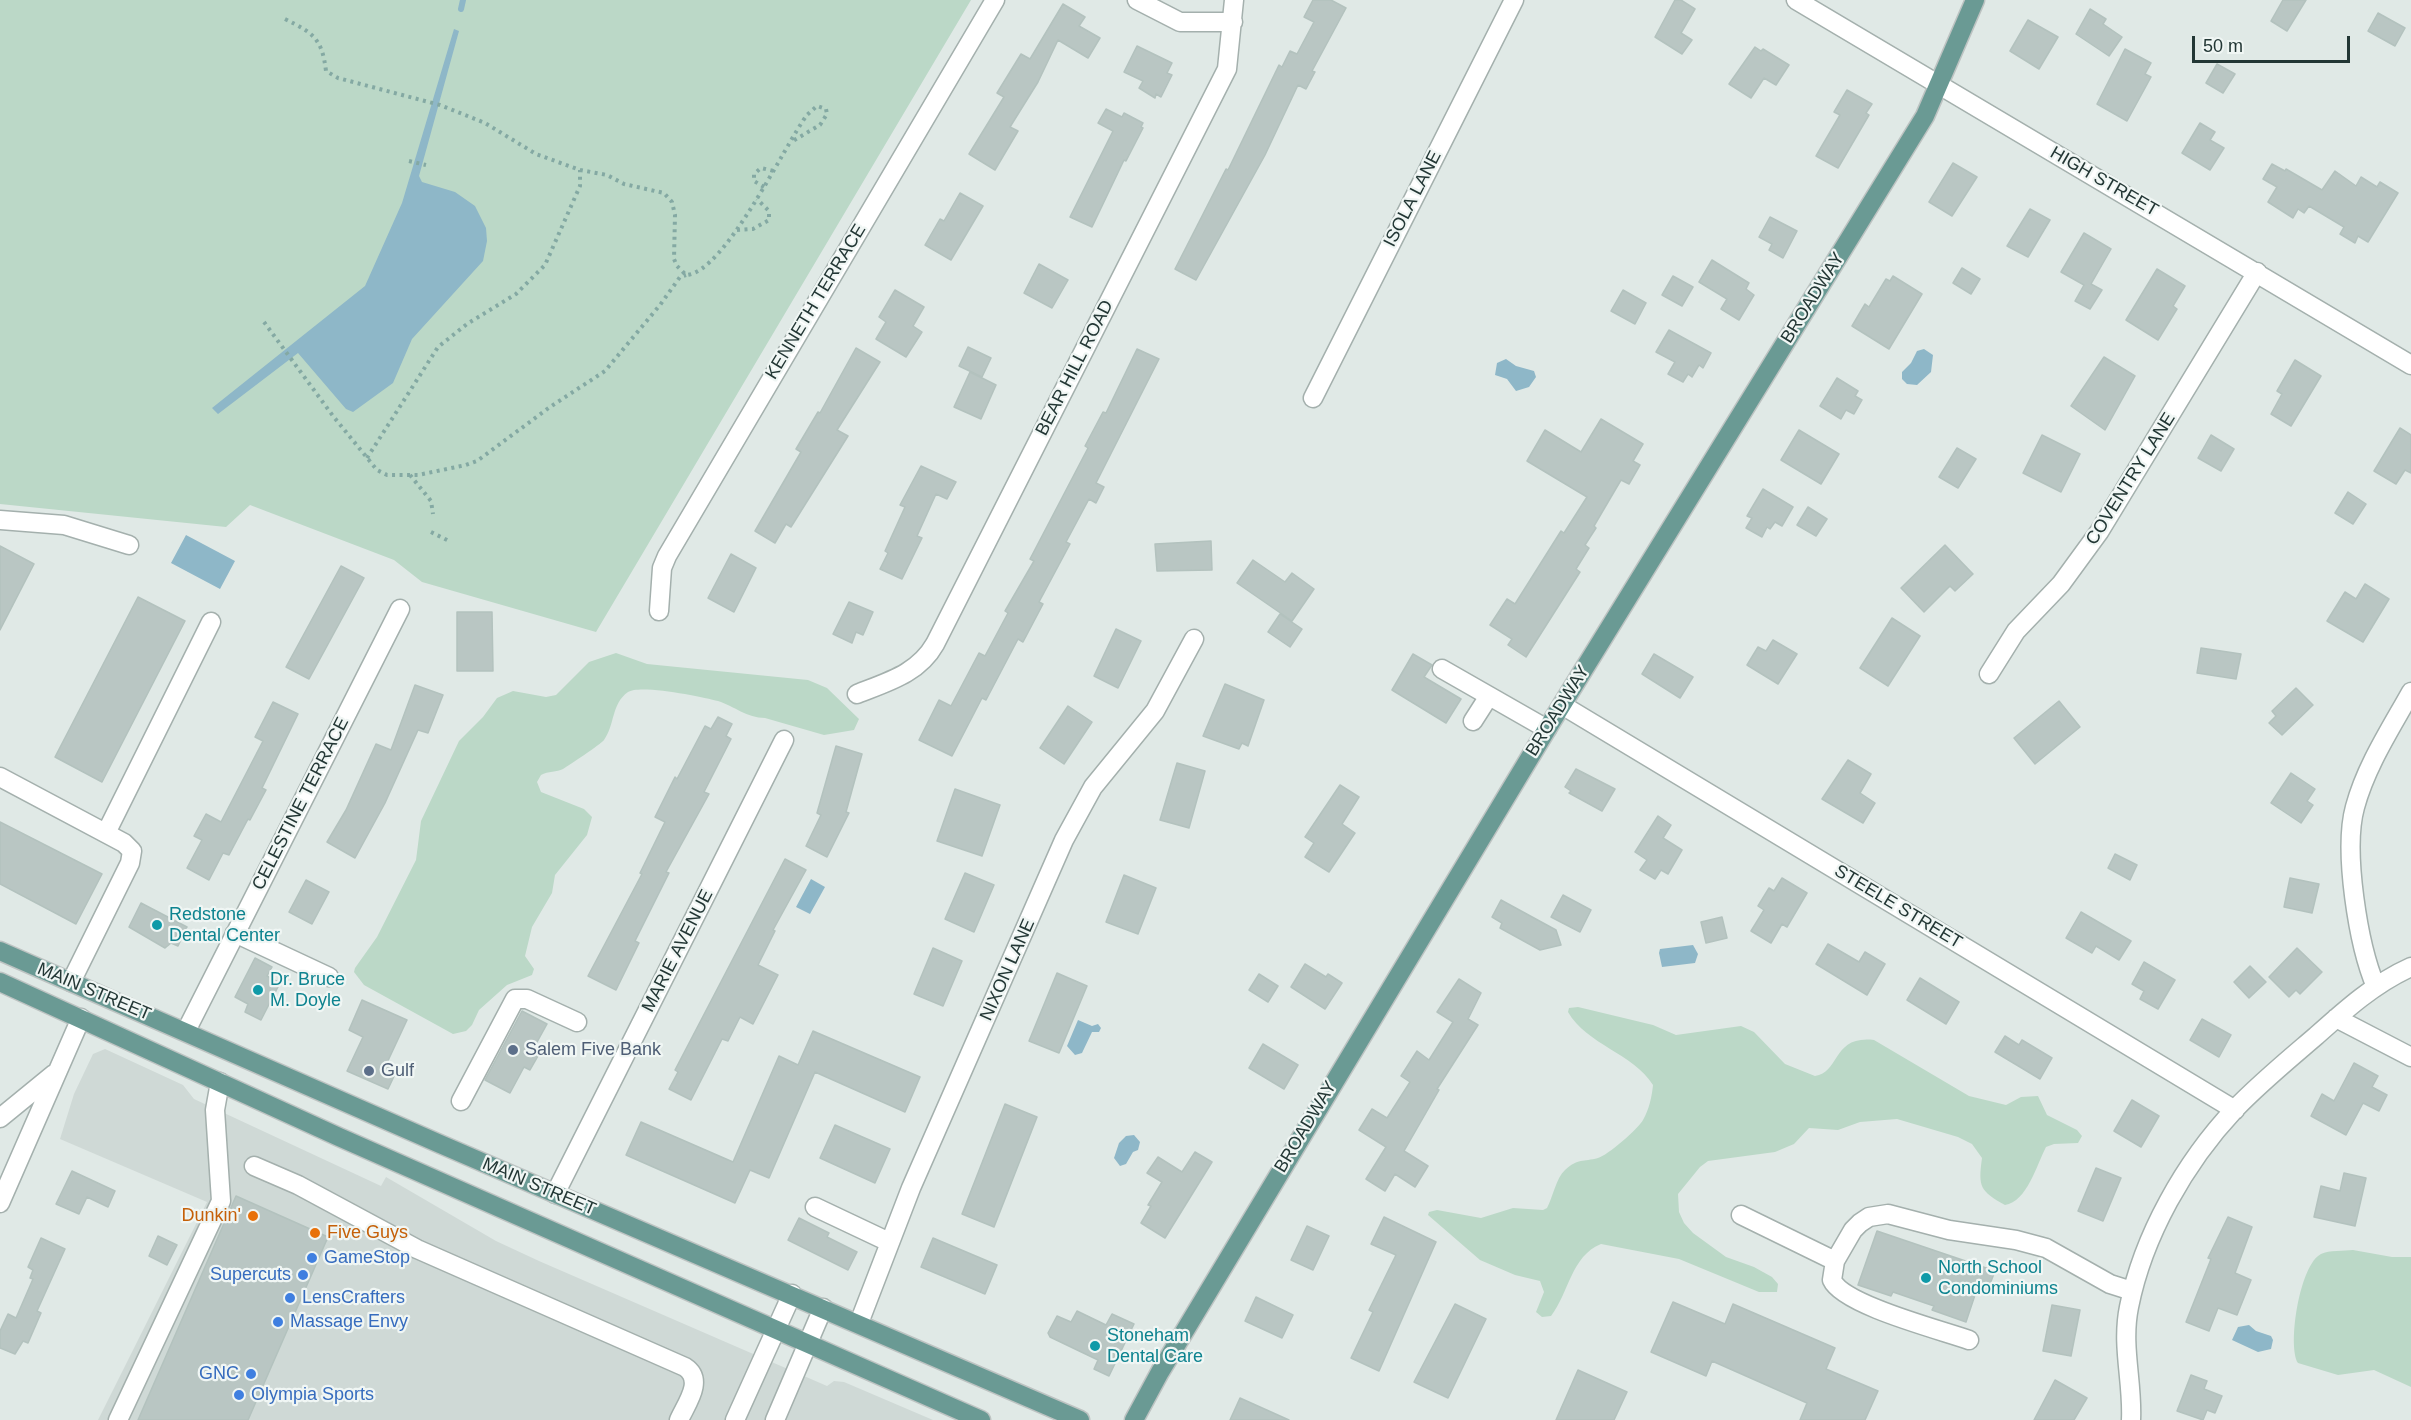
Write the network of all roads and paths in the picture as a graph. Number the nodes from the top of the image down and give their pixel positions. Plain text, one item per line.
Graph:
1 (995, 0) edge
2 (1137, 0) edge
3 (1234, 0) edge
4 (1514, 0) edge
5 (1796, 0) edge
6 (1975, 0) edge
7 (285, 19) dead end
8 (1233, 22) junction
9 (1939, 85) junction
10 (791, 142) junction
11 (409, 161) dead end
12 (426, 165) dead end
13 (580, 170) junction
14 (774, 171) junction
15 (764, 187) junction
16 (757, 199) junction
17 (736, 230) junction
18 (2257, 272) junction
19 (686, 275) junction
20 (264, 322) dead end
21 (2411, 365) edge
22 (1313, 398) dead end
23 (367, 458) junction
24 (410, 475) junction
25 (433, 514) dead end
26 (0, 520) edge
27 (431, 532) dead end
28 (451, 542) dead end
29 (129, 545) dead end
30 (400, 609) dead end
31 (659, 611) dead end
32 (211, 622) dead end
33 (1194, 639) dead end
34 (1442, 669) dead end
35 (1989, 674) dead end
36 (2411, 692) edge
37 (857, 694) dead end
38 (1489, 696) junction
39 (1562, 705) junction
40 (1473, 721) dead end
41 (1546, 729) junction
42 (784, 740) dead end
43 (0, 777) edge
44 (106, 833) junction
45 (235, 933) junction
46 (0, 951) edge
47 (2411, 967) edge
48 (329, 977) dead end
49 (71, 981) junction
50 (0, 982) edge
51 (2376, 987) junction
52 (81, 1018) junction
53 (2336, 1018) junction
54 (577, 1022) dead end
55 (186, 1031) junction
56 (2411, 1057) edge
57 (58, 1071) junction
58 (220, 1082) junction
59 (461, 1101) dead end
60 (3, 1109) edge
61 (2235, 1110) junction
62 (254, 1166) dead end
63 (555, 1194) junction
64 (0, 1203) edge
65 (815, 1207) dead end
66 (1740, 1215) dead end
67 (889, 1242) junction
68 (1835, 1261) junction
69 (2132, 1291) junction
70 (792, 1294) junction
71 (824, 1308) junction
72 (859, 1323) junction
73 (777, 1331) junction
74 (1969, 1340) dead end
75 (808, 1344) junction
76 (118, 1420) edge
77 (679, 1420) edge
78 (735, 1420) edge
79 (775, 1420) edge
80 (981, 1420) edge
81 (1080, 1420) edge
82 (1134, 1420) edge
83 (2131, 1420) edge

1 - 31 street, KENNETH TERRACE
2 - 8 street
3 - 8 street, BEAR HILL ROAD
4 - 22 street, ISOLA LANE
5 - 9 street, HIGH STREET
6 - 9 main road, BROADWAY
7 - 13 path
8 - 37 street, BEAR HILL ROAD
9 - 18 street, HIGH STREET
9 - 39 main road, BROADWAY
10 - 10 path
10 - 14 path
11 - 12 path
13 - 19 path
13 - 23 path
14 - 15 path
14 - 15 path
15 - 16 path
16 - 17 path
16 - 17 path
17 - 19 path
18 - 21 street, HIGH STREET
18 - 35 street, COVENTRY LANE
19 - 24 path
20 - 23 path
23 - 24 path
24 - 25 path
26 - 29 street
27 - 28 path
30 - 45 street, CELESTINE TERRACE
32 - 44 street
33 - 67 street, NIXON LANE
34 - 38 street
36 - 51 street
38 - 40 street
38 - 41 street
39 - 41 main road, BROADWAY
39 - 61 street, STEELE STREET
41 - 82 main road, BROADWAY
42 - 63 street, MARIE AVENUE
43 - 44 street
44 - 49 street
45 - 48 street
45 - 55 street, CELESTINE TERRACE
46 - 49 main road, MAIN STREET
47 - 51 street
49 - 55 main road, MAIN STREET
50 - 52 main road, MAIN STREET
51 - 53 street
52 - 57 street
52 - 58 main road, MAIN STREET
53 - 56 street
53 - 61 street
54 - 59 street
55 - 63 main road, MAIN STREET
57 - 60 street
57 - 64 street
58 - 73 main road, MAIN STREET
58 - 76 street
61 - 69 street
62 - 77 street
63 - 70 main road, MAIN STREET
65 - 67 street
66 - 68 street
67 - 72 street, NIXON LANE
68 - 69 street
68 - 74 street
69 - 83 street
70 - 71 main road, MAIN STREET
70 - 73 street
71 - 72 main road, MAIN STREET
71 - 75 street
72 - 81 main road, MAIN STREET
73 - 75 main road, MAIN STREET
73 - 78 street
75 - 79 street
75 - 80 main road, MAIN STREET

